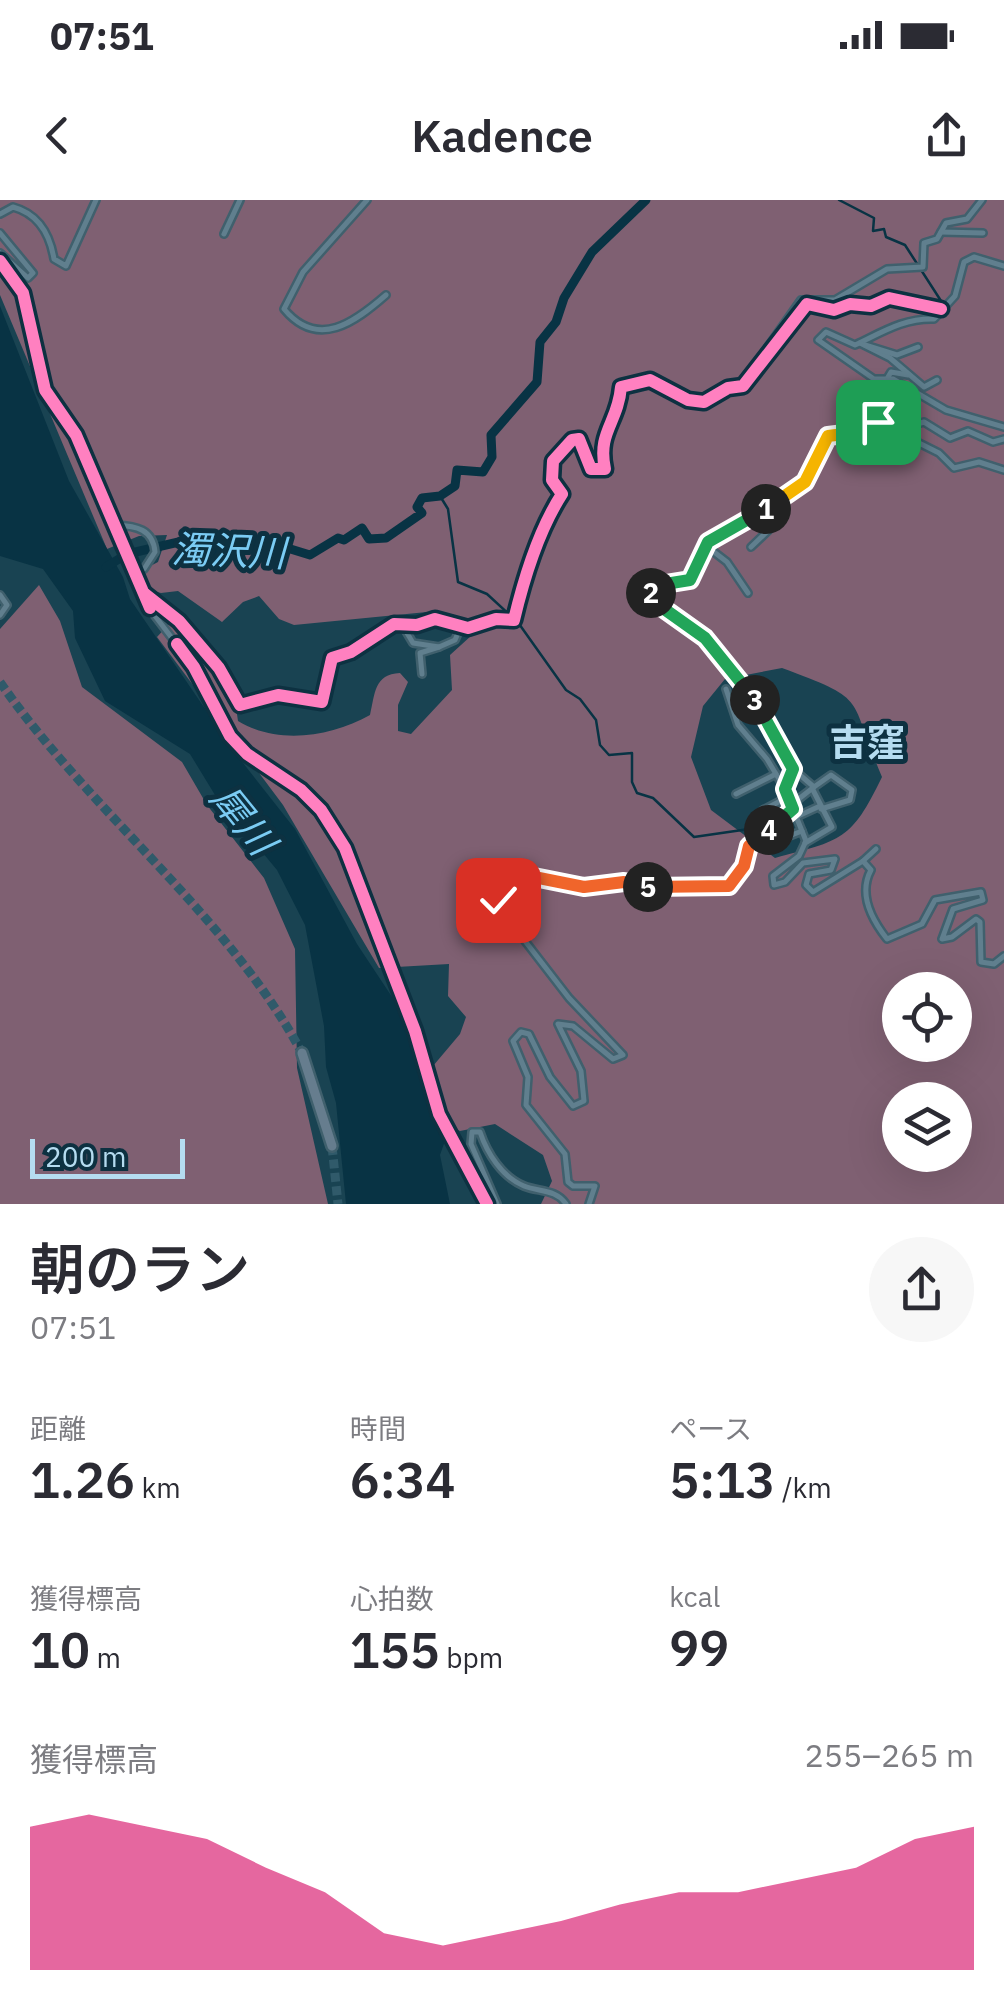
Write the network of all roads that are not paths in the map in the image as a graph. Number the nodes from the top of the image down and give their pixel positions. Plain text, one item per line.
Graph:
1 (96, 200) edge
2 (240, 200) edge
3 (366, 200) edge
4 (982, 200) edge
5 (0, 214) edge
6 (941, 232) junction
7 (0, 233) edge
8 (983, 233) dead end
9 (224, 234) dead end
10 (0, 253) edge
11 (0, 261) edge
12 (1004, 266) edge
13 (386, 295) dead end
14 (942, 309) junction
15 (860, 344) junction
16 (918, 347) dead end
17 (754, 372) junction
18 (911, 376) junction
19 (887, 378) junction
20 (937, 380) dead end
21 (1004, 427) edge
22 (868, 431) junction
23 (1004, 439) edge
24 (1004, 470) edge
25 (770, 507) junction
26 (116, 526) junction
27 (705, 545) junction
28 (751, 547) dead end
29 (137, 570) junction
30 (748, 593) dead end
31 (145, 594) junction
32 (0, 595) edge
33 (0, 615) edge
34 (401, 624) junction
35 (461, 626) junction
36 (438, 647) junction
37 (422, 674) dead end
38 (726, 688) dead end
39 (793, 769) junction
40 (275, 770) tunnel mouth
41 (777, 776) junction
42 (814, 788) junction
43 (785, 789) junction
44 (736, 794) dead end
45 (788, 797) junction
46 (792, 807) junction
47 (821, 807) junction
48 (763, 810) dead end
49 (796, 817) junction
50 (802, 831) junction
51 (784, 838) dead end
52 (806, 842) junction
53 (876, 849) dead end
54 (863, 861) junction
55 (1004, 956) edge
56 (385, 958) tunnel mouth
57 (302, 1052) tunnel mouth
58 (332, 1146) tunnel mouth
59 (487, 1204) edge
60 (497, 1204) edge
61 (566, 1204) edge
62 (589, 1204) edge

1 - 5 street
2 - 9 street
3 - 13 street
4 - 6 street
6 - 8 street
6 - 17 street
7 - 10 street
11 - 26 street
12 - 14 street
14 - 15 street
14 - 17 street
15 - 16 street
15 - 18 street
15 - 19 street
17 - 35 street
18 - 19 street
18 - 20 street
19 - 21 street
22 - 23 street
22 - 24 street
22 - 25 street
25 - 27 street
25 - 28 street
26 - 29 street
26 - 29 street
27 - 30 street
27 - 39 street
29 - 31 street
31 - 34 street
31 - 40 street
32 - 33 street
34 - 35 street
34 - 36 street
35 - 36 street
36 - 37 street
38 - 41 street
39 - 41 street
39 - 42 street
39 - 43 street
41 - 43 street
41 - 44 street
42 - 46 street
42 - 47 street
42 - 47 street
43 - 45 street
45 - 46 street
45 - 48 street
46 - 49 street
46 - 62 street
47 - 49 street
47 - 52 street
49 - 50 street
50 - 51 street
50 - 52 street
52 - 54 street
53 - 54 street
54 - 55 street
56 - 59 street
57 - 58 highway
60 - 61 street

